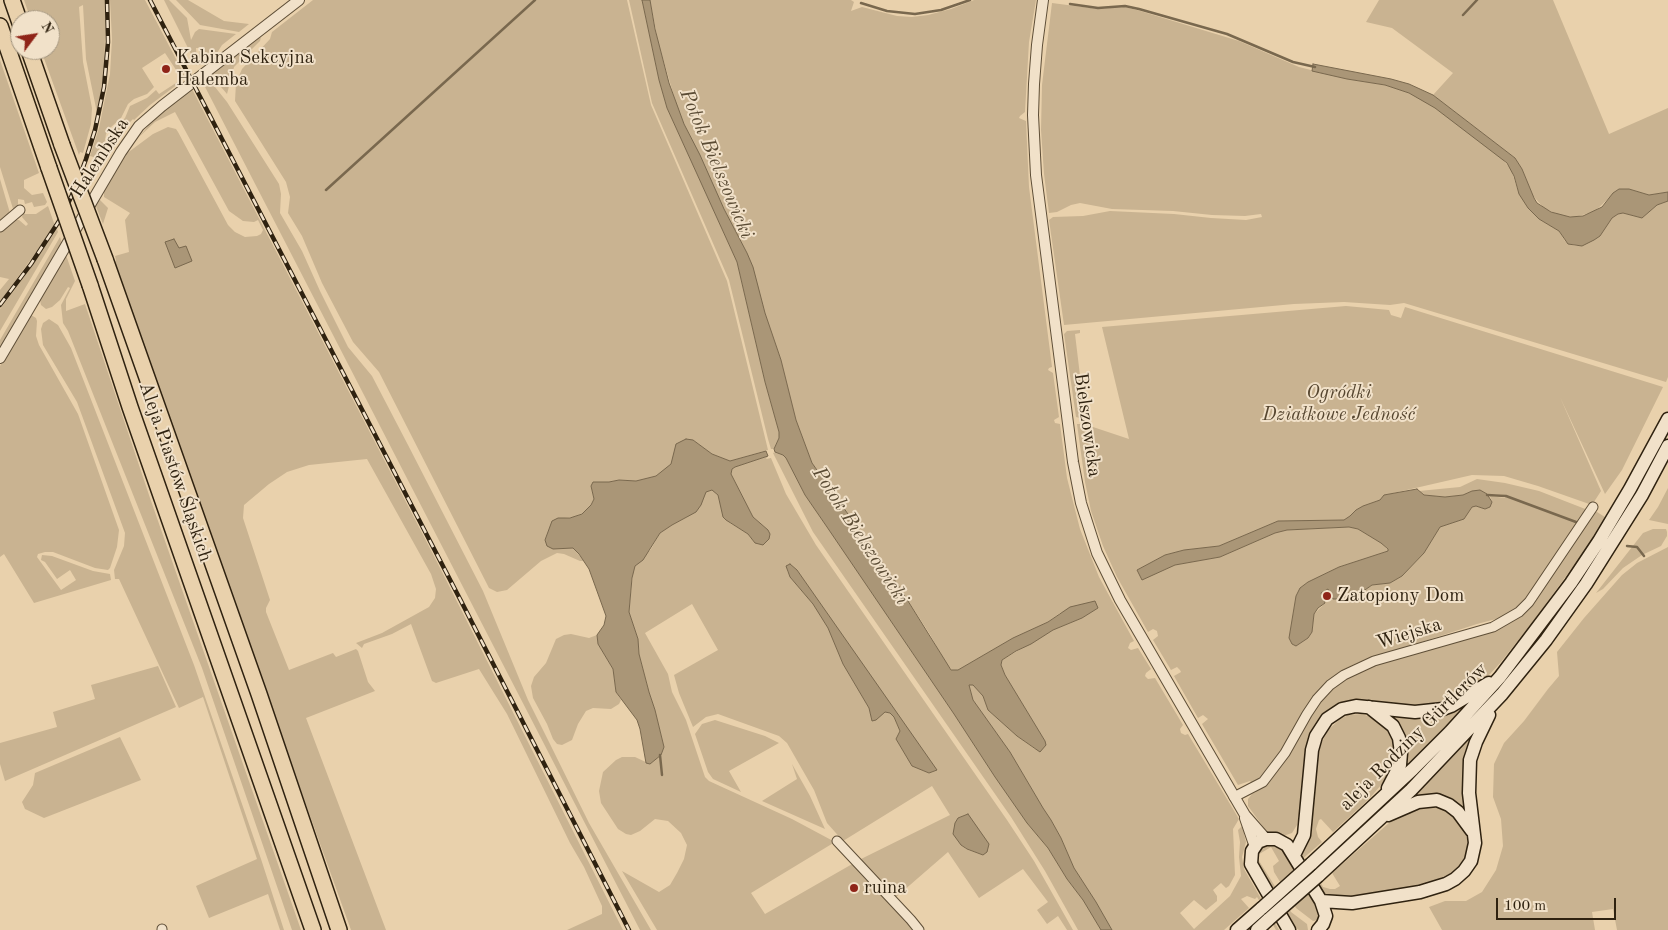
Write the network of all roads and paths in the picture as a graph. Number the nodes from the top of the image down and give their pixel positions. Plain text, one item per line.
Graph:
1 (299, 0) edge
2 (1043, 0) edge
3 (0, 26) edge
4 (32, 60) edge
5 (20, 210) dead end
6 (0, 227) edge
7 (0, 358) edge
8 (1668, 419) edge
9 (1668, 446) edge
10 (1593, 507) dead end
11 (1618, 522) junction
12 (1500, 677) junction
13 (1502, 694) junction
14 (1369, 707) junction
15 (1234, 797) junction
16 (1380, 800) junction
17 (1245, 814) junction
18 (1379, 820) junction
19 (1474, 833) junction
20 (1266, 839) junction
21 (837, 841) dead end
22 (1255, 847) junction
23 (1290, 850) junction
24 (1321, 901) junction
25 (1352, 902) junction
26 (1326, 914) junction
27 (313, 930) edge
28 (339, 930) edge
29 (919, 930) edge
30 (1237, 930) edge
31 (1257, 930) edge
32 (1289, 930) edge
33 (1319, 930) edge

1 - 7 street, Halembska
2 - 15 street, Bielszowicka
3 - 27 highway, Aleja Piastów Śląskich, bridge
4 - 28 highway, Aleja Piastów Śląskich, bridge
5 - 6 street
8 - 11 main road, aleja Rodziny Gürtlerów
9 - 11 main road, aleja Rodziny Gürtlerów
10 - 15 street, Wiejska
11 - 12 main road, aleja Rodziny Gürtlerów
11 - 13 main road, aleja Rodziny Gürtlerów
12 - 14 main road
12 - 16 main road, aleja Rodziny Gürtlerów
13 - 18 main road, aleja Rodziny Gürtlerów
13 - 19 main road
14 - 16 main road
14 - 23 main road
15 - 17 street, Bielszowicka
16 - 30 main road, aleja Rodziny Gürtlerów, bridge
17 - 20 street
17 - 22 street
18 - 19 main road
18 - 31 main road, aleja Rodziny Gürtlerów, bridge
19 - 25 main road
20 - 22 main road
20 - 23 main road
21 - 29 street
22 - 32 main road
23 - 24 main road
24 - 25 main road
24 - 26 main road
25 - 26 main road
26 - 33 main road

